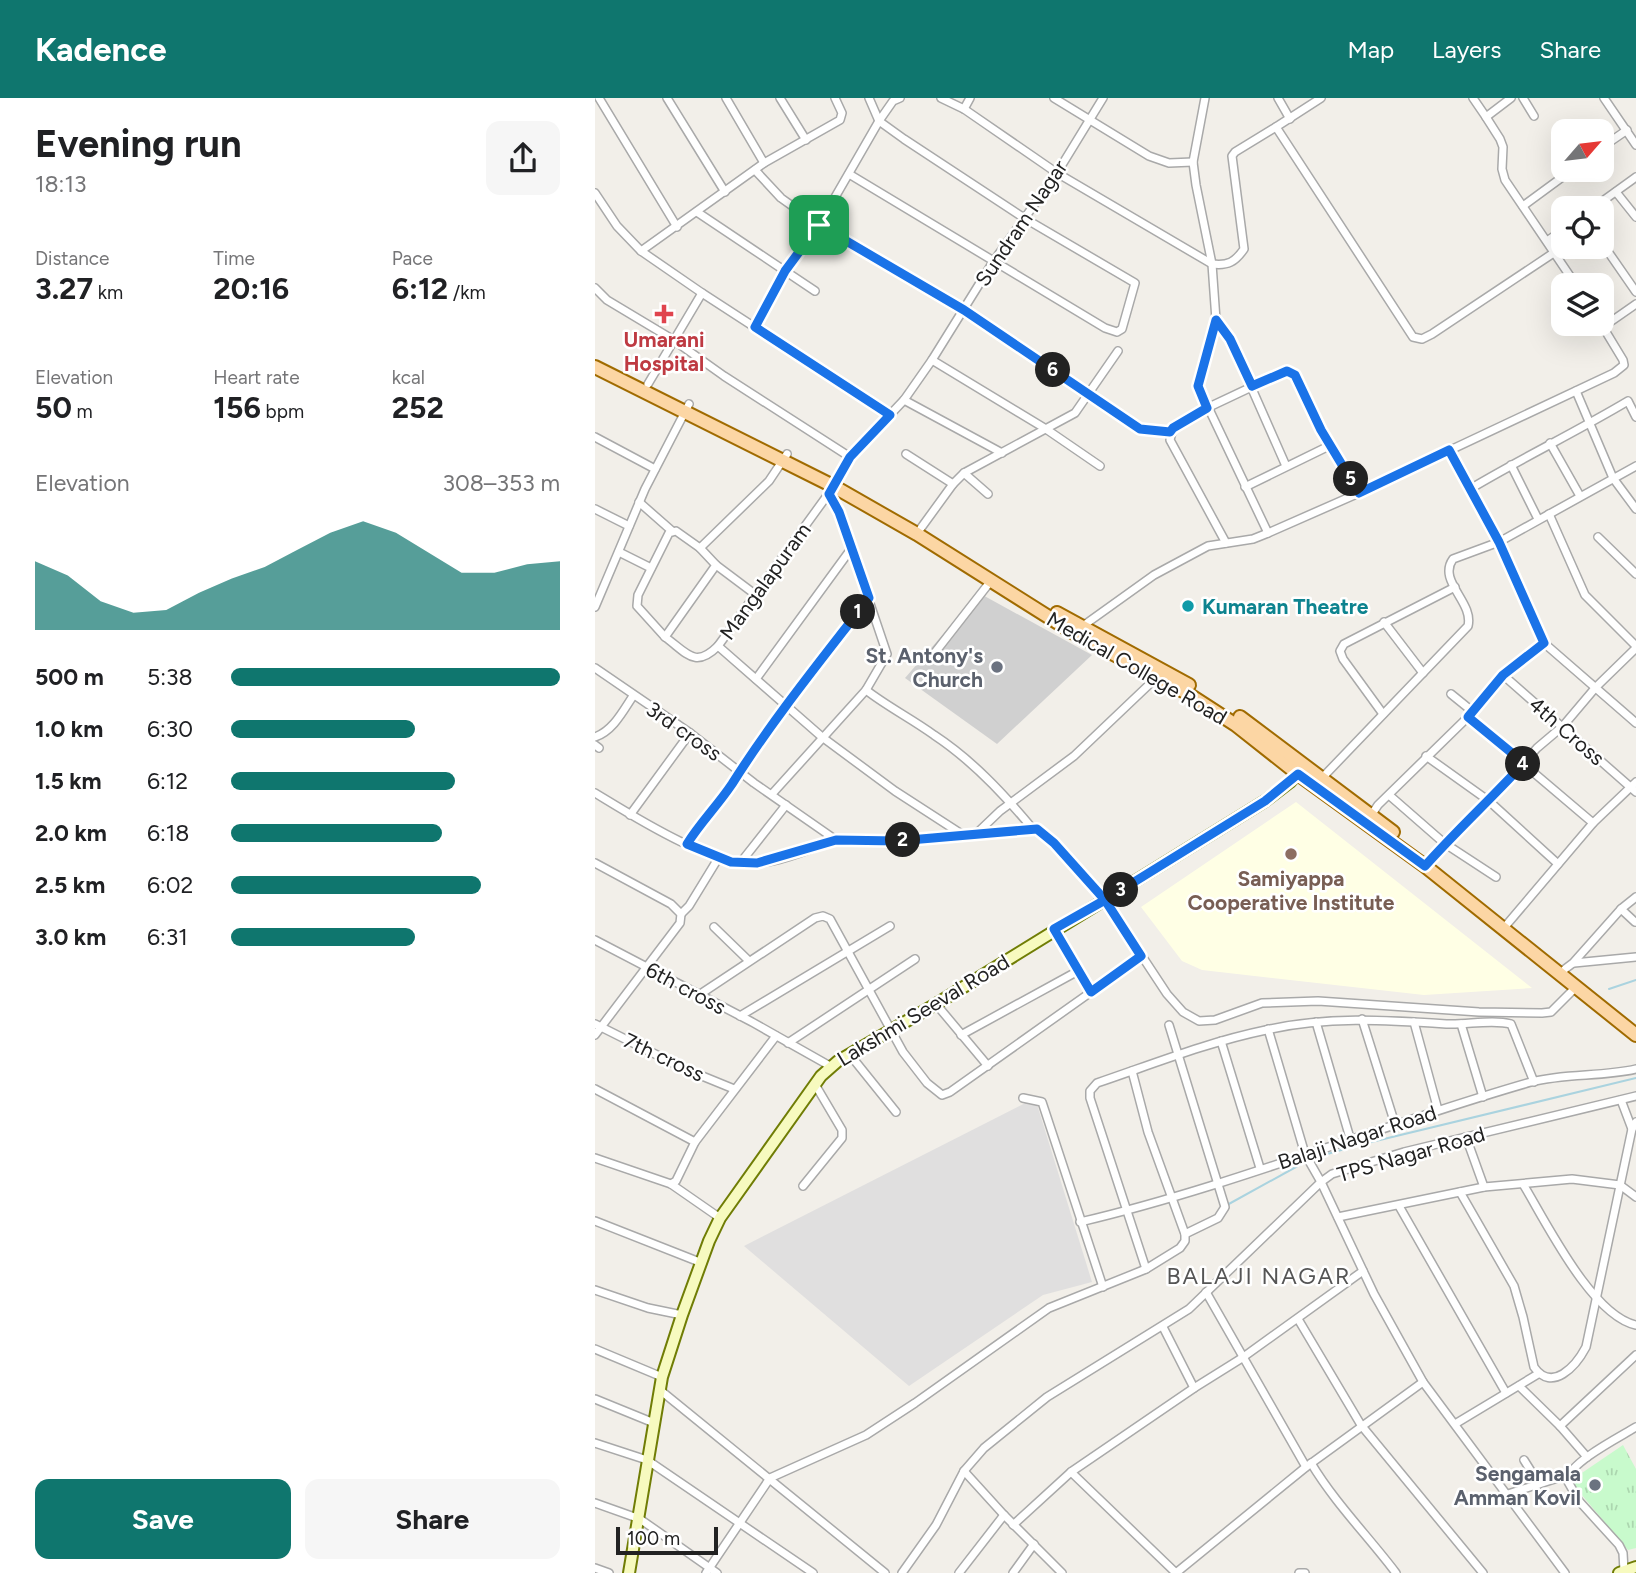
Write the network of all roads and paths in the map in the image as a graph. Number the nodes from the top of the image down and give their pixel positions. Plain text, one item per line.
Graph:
1 (599, 98) edge
2 (667, 98) edge
3 (726, 98) edge
4 (780, 98) edge
5 (835, 98) edge
6 (869, 98) edge
7 (900, 98) edge
8 (941, 98) edge
9 (970, 98) edge
10 (1054, 98) edge
11 (1103, 98) edge
12 (1205, 98) edge
13 (1278, 98) edge
14 (1321, 98) edge
15 (1473, 98) edge
16 (1511, 98) edge
17 (1523, 98) edge
18 (1604, 98) edge
19 (964, 109) junction
20 (1534, 116) dead end
21 (1486, 117) junction
22 (1290, 119) junction
23 (879, 121) junction
24 (1090, 121) junction
25 (1276, 127) junction
26 (1626, 130) junction
27 (1614, 139) edge
28 (806, 140) junction
29 (1636, 145) edge
30 (1193, 162) junction
31 (764, 163) junction
32 (755, 170) junction
33 (1057, 173) junction
34 (849, 174) junction
35 (1636, 177) edge
36 (1556, 182) edge
37 (725, 192) junction
38 (1616, 192) junction
39 (595, 193) edge
40 (1610, 196) edge
41 (1523, 206) junction
42 (697, 212) junction
43 (1636, 217) edge
44 (1024, 218) junction
45 (819, 225) junction
46 (677, 227) junction
47 (1551, 238) edge
48 (1547, 241) junction
49 (1551, 246) edge
50 (641, 251) junction
51 (1551, 255) edge
52 (1613, 259) edge
53 (993, 262) junction
54 (1212, 264) junction
55 (785, 271) junction
56 (595, 288) edge
57 (815, 291) dead end
58 (1636, 292) edge
59 (702, 293) junction
60 (1636, 304) edge
61 (964, 310) junction
62 (1614, 318) edge
63 (1216, 320) junction
64 (755, 327) junction
65 (1609, 336) edge
66 (673, 339) junction
67 (1118, 351) dead end
68 (595, 357) edge
69 (932, 360) junction
70 (595, 366) edge
71 (648, 384) junction
72 (1252, 386) junction
73 (1576, 391) junction
74 (1088, 394) junction
75 (1636, 397) edge
76 (904, 400) junction
77 (1628, 401) junction
78 (687, 407) junction
79 (1207, 408) junction
80 (890, 415) junction
81 (1636, 417) edge
82 (1590, 425) junction
83 (1047, 429) junction
84 (1170, 432) junction
85 (595, 436) edge
86 (1551, 443) junction
87 (1331, 445) junction
88 (1449, 450) junction
89 (1002, 453) junction
90 (906, 454) dead end
91 (850, 457) junction
92 (785, 458) junction
93 (1511, 465) junction
94 (1100, 466) dead end
95 (1286, 466) junction
96 (1636, 466) edge
97 (655, 469) junction
98 (964, 473) junction
99 (1613, 478) junction
100 (953, 484) junction
101 (832, 486) junction
102 (1245, 487) junction
103 (1470, 489) junction
104 (1359, 493) junction
105 (988, 494) dead end
106 (1580, 496) junction
107 (639, 502) junction
108 (595, 509) edge
109 (1636, 509) edge
110 (1549, 514) junction
111 (1538, 519) junction
112 (629, 526) junction
113 (921, 528) junction
114 (673, 531) junction
115 (1268, 533) junction
116 (1598, 537) dead end
117 (1499, 542) junction
118 (1226, 543) junction
119 (700, 548) junction
120 (851, 549) junction
121 (619, 552) junction
122 (716, 565) junction
123 (651, 568) junction
124 (1636, 574) edge
125 (991, 582) junction
126 (1455, 587) junction
127 (756, 595) junction
128 (869, 598) junction
129 (595, 607) edge
130 (1384, 622) junction
131 (1077, 630) junction
132 (665, 637) junction
133 (1544, 643) junction
134 (717, 646) junction
135 (1636, 647) edge
136 (933, 654) dead end
137 (595, 668) edge
138 (1423, 673) junction
139 (1503, 675) junction
140 (1156, 678) junction
141 (756, 679) junction
142 (1595, 687) junction
143 (866, 690) junction
144 (1451, 694) dead end
145 (633, 696) junction
146 (786, 705) junction
147 (1383, 714) junction
148 (1470, 714) junction
149 (1238, 721) junction
150 (1636, 723) edge
151 (1563, 726) junction
152 (690, 733) junction
153 (595, 737) edge
154 (822, 737) junction
155 (1426, 756) junction
156 (1524, 763) junction
157 (1301, 769) junction
158 (740, 770) junction
159 (1322, 778) junction
160 (1634, 787) edge
161 (595, 793) edge
162 (772, 794) junction
163 (1389, 795) junction
164 (1489, 801) junction
165 (1011, 803) junction
166 (786, 805) junction
167 (1372, 814) junction
168 (630, 815) junction
169 (1593, 823) junction
170 (1032, 828) junction
171 (977, 834) junction
172 (963, 835) junction
173 (836, 840) junction
174 (1444, 843) junction
175 (687, 844) junction
176 (719, 857) junction
177 (741, 862) junction
178 (595, 863) edge
179 (1428, 863) junction
180 (1558, 864) junction
181 (1496, 877) dead end
182 (1636, 897) edge
183 (1105, 900) junction
184 (1621, 909) junction
185 (681, 914) junction
186 (1635, 922) edge
187 (890, 926) dead end
188 (1506, 926) junction
189 (714, 927) dead end
190 (1054, 929) junction
191 (595, 940) edge
192 (847, 951) junction
193 (1141, 956) junction
194 (1636, 957) edge
195 (915, 959) dead end
196 (748, 960) junction
197 (646, 966) junction
198 (1569, 966) junction
199 (1078, 971) junction
200 (1575, 988) junction
201 (869, 989) junction
202 (1091, 992) junction
203 (699, 995) junction
204 (936, 1004) junction
205 (740, 1016) junction
206 (1363, 1019) junction
207 (1316, 1022) junction
208 (1414, 1022) junction
209 (1461, 1024) junction
210 (1169, 1025) dead end
211 (598, 1026) edge
212 (1636, 1026) edge
213 (1268, 1029) junction
214 (890, 1030) junction
215 (595, 1035) edge
216 (776, 1035) junction
217 (961, 1035) junction
218 (1636, 1035) edge
219 (1221, 1041) junction
220 (788, 1043) junction
221 (1177, 1054) junction
222 (851, 1056) junction
223 (830, 1066) junction
224 (988, 1066) junction
225 (1636, 1069) edge
226 (1132, 1071) junction
227 (1534, 1082) junction
228 (816, 1086) junction
229 (595, 1089) edge
230 (734, 1089) junction
231 (1636, 1096) edge
232 (1483, 1097) junction
233 (1023, 1098) dead end
234 (1621, 1100) junction
235 (1438, 1110) junction
236 (896, 1112) dead end
237 (1395, 1124) junction
238 (1634, 1126) edge
239 (1466, 1137) junction
240 (1350, 1138) junction
241 (695, 1142) junction
242 (1306, 1156) junction
243 (595, 1158) edge
244 (1260, 1168) junction
245 (1321, 1182) junction
246 (1217, 1183) junction
247 (671, 1184) junction
248 (1523, 1184) junction
249 (1620, 1185) junction
250 (803, 1186) dead end
251 (1484, 1187) junction
252 (1461, 1192) junction
253 (1171, 1197) junction
254 (1636, 1197) edge
255 (1399, 1206) junction
256 (1127, 1211) junction
257 (1338, 1217) junction
258 (720, 1218) junction
259 (595, 1221) edge
260 (1080, 1222) junction
261 (1185, 1234) junction
262 (702, 1263) junction
263 (1146, 1269) junction
264 (1363, 1271) junction
265 (1103, 1287) junction
266 (595, 1290) edge
267 (1206, 1292) junction
268 (1596, 1299) junction
269 (682, 1315) junction
270 (1298, 1320) junction
271 (1636, 1325) edge
272 (1163, 1327) junction
273 (595, 1349) edge
274 (1636, 1356) edge
275 (1242, 1358) junction
276 (1538, 1374) junction
277 (662, 1377) junction
278 (1423, 1381) junction
279 (1519, 1386) junction
280 (1194, 1388) junction
281 (660, 1390) junction
282 (1506, 1393) junction
283 (595, 1399) edge
284 (654, 1423) junction
285 (1455, 1424) junction
286 (1361, 1425) junction
287 (1560, 1426) junction
288 (1636, 1427) edge
289 (595, 1443) edge
290 (1587, 1457) junction
291 (647, 1460) junction
292 (1524, 1460) dead end
293 (1308, 1465) junction
294 (964, 1471) junction
295 (1071, 1472) junction
296 (1567, 1475) junction
297 (770, 1478) junction
298 (1539, 1484) junction
299 (1508, 1494) junction
300 (595, 1503) edge
301 (1004, 1515) junction
302 (640, 1518) junction
303 (739, 1522) junction
304 (1013, 1525) junction
305 (1034, 1544) junction
306 (1636, 1567) edge
307 (595, 1568) edge
308 (708, 1570) edge
309 (1621, 1572) edge
310 (609, 1573) edge
311 (629, 1573) edge
312 (717, 1573) edge
313 (813, 1573) edge
314 (885, 1573) edge
315 (902, 1573) edge
316 (959, 1573) edge
317 (1013, 1573) edge
318 (1062, 1573) edge
319 (1176, 1573) edge
320 (1299, 1573) edge
321 (1305, 1573) edge
322 (1396, 1573) edge
323 (1483, 1573) edge
324 (1565, 1573) edge

1 - 46 street
2 - 37 street
3 - 31 street
4 - 28 street
5 - 28 street
6 - 23 street
7 - 23 street
8 - 19 street
9 - 19 street
10 - 24 street
11 - 24 street, Sundram Nagar
12 - 30 street
13 - 22 street
14 - 22 street
15 - 21 street
16 - 21 street
17 - 20 street
18 - 26 street
19 - 33 street
21 - 41 street
22 - 25 street
23 - 34 street
23 - 44 street
24 - 30 street
24 - 33 street, Sundram Nagar
25 - 51 street
25 - 54 street
26 - 27 street
26 - 29 street
28 - 31 street
30 - 54 street
31 - 32 street
32 - 37 street
32 - 45 street
33 - 44 street, Sundram Nagar
33 - 54 street
34 - 45 street
34 - 53 street
35 - 38 street
36 - 41 street
37 - 42 street
38 - 40 street
38 - 43 street
39 - 50 street
41 - 48 street
42 - 46 street
42 - 55 street
44 - 53 street, Sundram Nagar
44 - 53 street
45 - 55 street
45 - 61 street
46 - 50 street
47 - 48 street
48 - 49 street
50 - 59 street
52 - 58 street
53 - 61 street, Sundram Nagar
54 - 63 street
55 - 57 street
55 - 64 street
56 - 66 street
59 - 64 street
59 - 66 street
60 - 62 street
61 - 69 street, Sundram Nagar
61 - 74 street
63 - 72 street
63 - 79 street
64 - 80 street
65 - 73 street
66 - 71 street
66 - 91 street
67 - 74 street
68 - 71 main road, Medical College Road
69 - 76 street, Sundram Nagar
69 - 83 street
70 - 78 main road, Medical College Road
71 - 78 main road, Medical College Road
72 - 79 street
72 - 87 street
72 - 95 street
73 - 82 street
73 - 88 street
74 - 83 street
74 - 84 street
75 - 77 street
76 - 80 street, Sundram Nagar
76 - 89 street
77 - 81 street
77 - 82 street
78 - 92 main road, Medical College Road
78 - 97 street
79 - 84 street
79 - 102 street
80 - 91 street, Sundram Nagar
82 - 86 street
82 - 99 street
83 - 89 street
83 - 94 street
84 - 118 street
85 - 97 street
86 - 93 street
86 - 106 street
87 - 95 street
87 - 104 street
88 - 103 street
88 - 104 street
89 - 98 street
90 - 100 street
91 - 101 street, Sundram Nagar
92 - 101 main road, Medical College Road
92 - 119 street
93 - 103 street
93 - 111 street
95 - 102 street
96 - 99 street
97 - 107 street
98 - 100 street
98 - 105 street
99 - 106 street
99 - 109 street
100 - 113 street
101 - 113 main road, Medical College Road
101 - 120 street
101 - 125 main road, Medical College Road
101 - 127 street, Mangalapuram
102 - 115 street
103 - 117 street
104 - 115 street
106 - 110 street
107 - 112 street
107 - 114 street
108 - 112 street
110 - 111 street
110 - 135 street
111 - 117 street
112 - 121 street
113 - 131 main road, Medical College Road
114 - 119 street
114 - 123 street
115 - 118 street
116 - 124 street
117 - 126 street
117 - 133 street
118 - 131 street
119 - 122 street
120 - 128 street
120 - 141 street
121 - 123 street
121 - 129 street
122 - 127 street
122 - 132 street
123 - 132 street
125 - 131 main road, Medical College Road
125 - 136 street
126 - 130 street
126 - 138 street
127 - 134 street, Mangalapuram
128 - 143 street
128 - 146 street
130 - 138 street
130 - 147 street
131 - 140 main road, Medical College Road
131 - 149 main road, Medical College Road
132 - 134 street
133 - 139 street
133 - 142 street
134 - 141 street
135 - 142 street
137 - 145 street, 3rd cross
138 - 147 street
139 - 148 street
139 - 151 street, 4th Cross
140 - 149 main road, Medical College Road
140 - 165 street
141 - 146 street
142 - 150 street
142 - 151 street
143 - 154 street
143 - 165 street
144 - 148 street
145 - 152 street, 3rd cross
145 - 153 street
146 - 154 street
146 - 158 street
147 - 159 street
148 - 155 street
148 - 156 street
149 - 157 main road, Medical College Road
151 - 156 street
151 - 160 street, 4th Cross
152 - 158 street, 3rd cross
152 - 168 street
154 - 162 street
154 - 172 street
155 - 163 street
155 - 164 street
156 - 164 street
156 - 169 street
157 - 159 main road, Medical College Road
157 - 179 main road, Medical College Road
157 - 183 street, Lakshmi Seeval Road
158 - 162 street, 3rd cross
158 - 175 street
159 - 167 main road, Medical College Road
160 - 169 street
161 - 168 street
162 - 166 street, 3rd cross
163 - 167 street
163 - 174 street
164 - 174 street
164 - 180 street
165 - 170 street
165 - 171 street
166 - 173 street, 3rd cross
166 - 177 street
167 - 179 main road, Medical College Road
168 - 175 street
169 - 180 street
170 - 171 street
170 - 183 street
171 - 172 street
172 - 173 street
173 - 177 street
174 - 179 street
174 - 181 street
175 - 176 street
176 - 177 street
176 - 185 street
178 - 185 street
179 - 188 main road, Medical College Road
180 - 188 street
182 - 184 street
183 - 190 street, Lakshmi Seeval Road
183 - 193 street
184 - 186 street
184 - 198 street
185 - 197 street
187 - 192 street
188 - 198 main road, Medical College Road
188 - 200 main road, Medical College Road
189 - 196 street
190 - 199 street
190 - 204 street, Lakshmi Seeval Road
191 - 197 street, 6th cross
192 - 196 street
192 - 201 street
192 - 205 street
193 - 200 street
193 - 202 street
194 - 198 street
195 - 201 street
196 - 203 street
197 - 203 street, 6th cross
197 - 211 street
198 - 212 main road, Medical College Road
199 - 202 street
199 - 217 street
200 - 218 main road, Medical College Road
201 - 214 street
201 - 220 street
202 - 224 street
203 - 205 street, 6th cross
204 - 214 street, Lakshmi Seeval Road
204 - 217 street
205 - 216 street, 6th cross
206 - 207 street
206 - 208 street
206 - 237 street
207 - 213 street
207 - 240 street
208 - 209 street
208 - 235 street
209 - 227 street
209 - 232 street
210 - 221 street
211 - 215 street
211 - 230 street, 7th cross
213 - 219 street
213 - 242 street
214 - 222 street, Lakshmi Seeval Road
214 - 224 street
216 - 220 street, 6th cross
216 - 230 street
217 - 224 street
219 - 221 street
219 - 244 street
220 - 223 street, 6th cross
221 - 226 street
221 - 246 street
222 - 223 street, Lakshmi Seeval Road
222 - 236 street
223 - 228 street, Lakshmi Seeval Road
225 - 227 street, Balaji Nagar Road
226 - 253 street
226 - 256 street
227 - 232 street, Balaji Nagar Road
228 - 250 street
228 - 258 street, Lakshmi Seeval Road
229 - 241 street
230 - 241 street
231 - 234 street, TPS Nagar Road
232 - 235 street, Balaji Nagar Road
233 - 260 street
234 - 238 street
234 - 239 street, TPS Nagar Road
235 - 237 street, Balaji Nagar Road
237 - 240 street, Balaji Nagar Road
238 - 249 street
239 - 245 street, TPS Nagar Road
239 - 251 street
240 - 242 street, Balaji Nagar Road
241 - 247 street
242 - 244 street, Balaji Nagar Road
242 - 245 street
243 - 247 street
244 - 246 street, Balaji Nagar Road
245 - 257 street
245 - 267 street, TPS Nagar Road
246 - 253 street, Balaji Nagar Road
246 - 261 street
247 - 258 street
248 - 249 street
248 - 251 street
248 - 268 street
249 - 254 street
249 - 268 street
251 - 252 street
252 - 255 street
252 - 276 street
253 - 256 street, Balaji Nagar Road
253 - 261 street
255 - 257 street
255 - 282 street
256 - 260 street, Balaji Nagar Road
256 - 263 street
257 - 264 street
258 - 262 street, Lakshmi Seeval Road
259 - 262 street
260 - 265 street
261 - 263 street
262 - 269 street, Lakshmi Seeval Road
263 - 265 street
264 - 270 street
264 - 278 street
265 - 297 street
266 - 269 street
267 - 272 street, TPS Nagar Road
267 - 275 street
268 - 271 street
268 - 276 street
269 - 277 street, Lakshmi Seeval Road
270 - 275 street
270 - 286 street
272 - 280 street
272 - 294 street, TPS Nagar Road
273 - 277 street
274 - 287 street
275 - 280 street
275 - 293 street
276 - 279 street
277 - 281 street, Lakshmi Seeval Road
278 - 285 street
278 - 286 street
279 - 282 street
279 - 287 street
280 - 295 street
281 - 284 street, Lakshmi Seeval Road
281 - 297 street
282 - 285 street
283 - 284 street
284 - 291 street, Lakshmi Seeval Road
285 - 299 street
286 - 293 street
286 - 323 street
287 - 290 street
288 - 290 street
289 - 291 street
290 - 296 street
291 - 302 street, Lakshmi Seeval Road
291 - 303 street
292 - 298 street
293 - 319 street
293 - 322 street
294 - 301 street
294 - 315 street, TPS Nagar Road
295 - 304 street
295 - 319 street
296 - 298 street
296 - 309 street
297 - 303 street
297 - 314 street
298 - 299 street
299 - 324 street
300 - 302 street
301 - 304 street
301 - 316 street
302 - 308 street
302 - 311 street, Lakshmi Seeval Road
303 - 308 street
303 - 313 street
304 - 305 street
305 - 317 street
305 - 318 street
306 - 309 street
307 - 310 street
308 - 312 street
320 - 321 street

